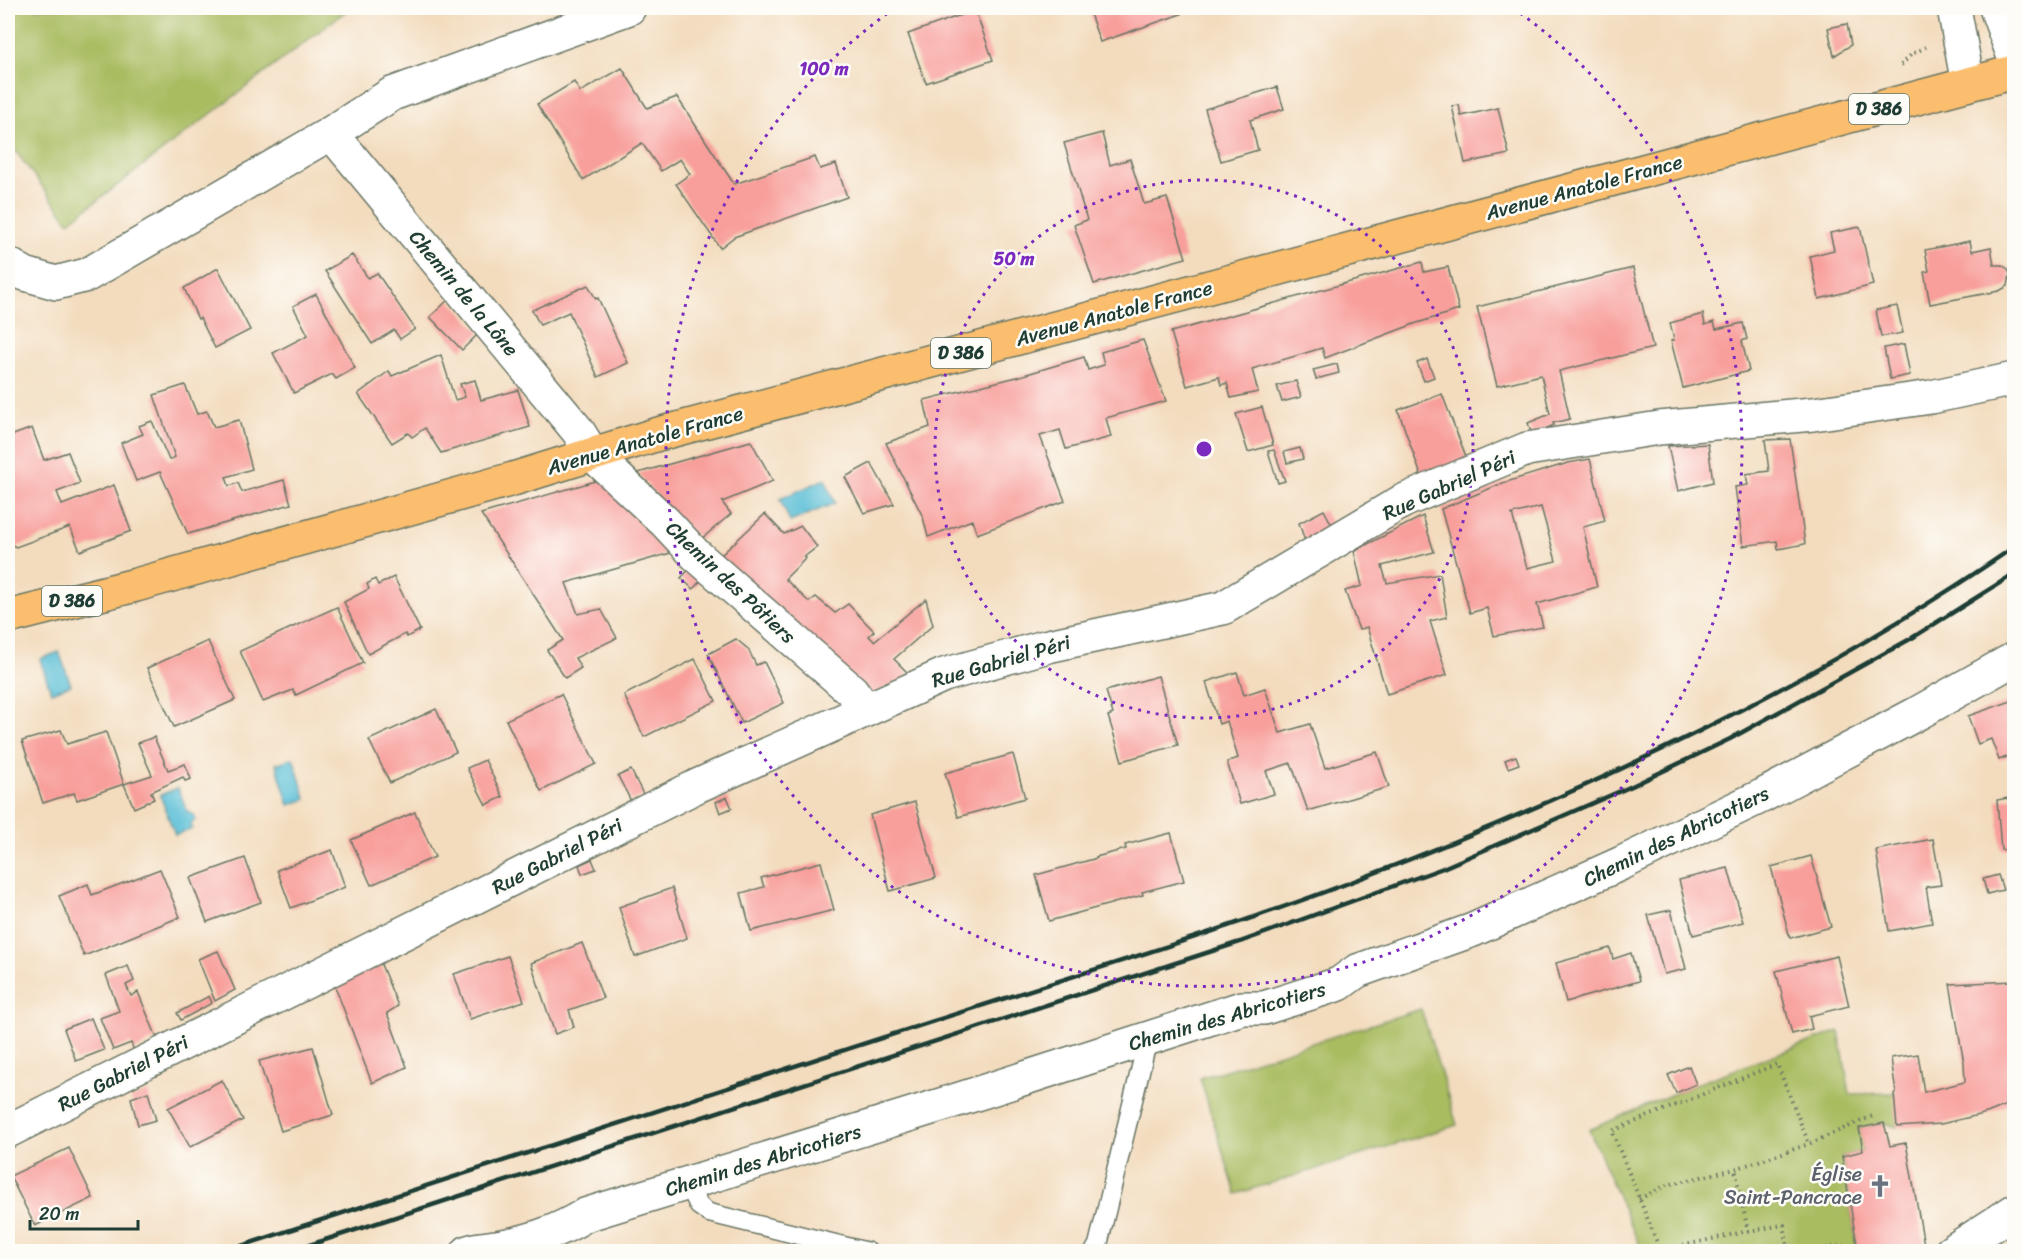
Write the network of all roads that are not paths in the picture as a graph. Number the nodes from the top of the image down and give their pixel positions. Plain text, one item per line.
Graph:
1 (629, 8) edge
2 (1954, 8) edge
3 (1996, 8) edge
4 (2014, 57) edge
5 (2014, 72) edge
6 (1968, 84) junction
7 (331, 133) junction
8 (8, 264) edge
9 (2014, 379) edge
10 (593, 455) junction
11 (8, 618) edge
12 (2014, 659) edge
13 (867, 710) junction
14 (1148, 1038) junction
15 (8, 1131) edge
16 (688, 1183) junction
17 (2014, 1211) edge
18 (468, 1251) edge
19 (868, 1251) edge
20 (1094, 1251) edge
21 (1951, 1251) edge

1 - 7 street
2 - 6 street
3 - 4 street
5 - 6 main road, Avenue Anatole France / D 386
6 - 10 main road, Avenue Anatole France / D 386
7 - 8 street
7 - 10 street, Chemin de la Lône
9 - 13 street, Rue Gabriel Péri
10 - 11 main road, Avenue Anatole France / D 386
10 - 13 street, Chemin des Pôtiers
12 - 14 street, Chemin des Abricotiers
13 - 15 street, Rue Gabriel Péri
14 - 16 street, Chemin des Abricotiers
14 - 20 lane
16 - 18 street, Chemin des Abricotiers
16 - 19 lane
17 - 21 street

